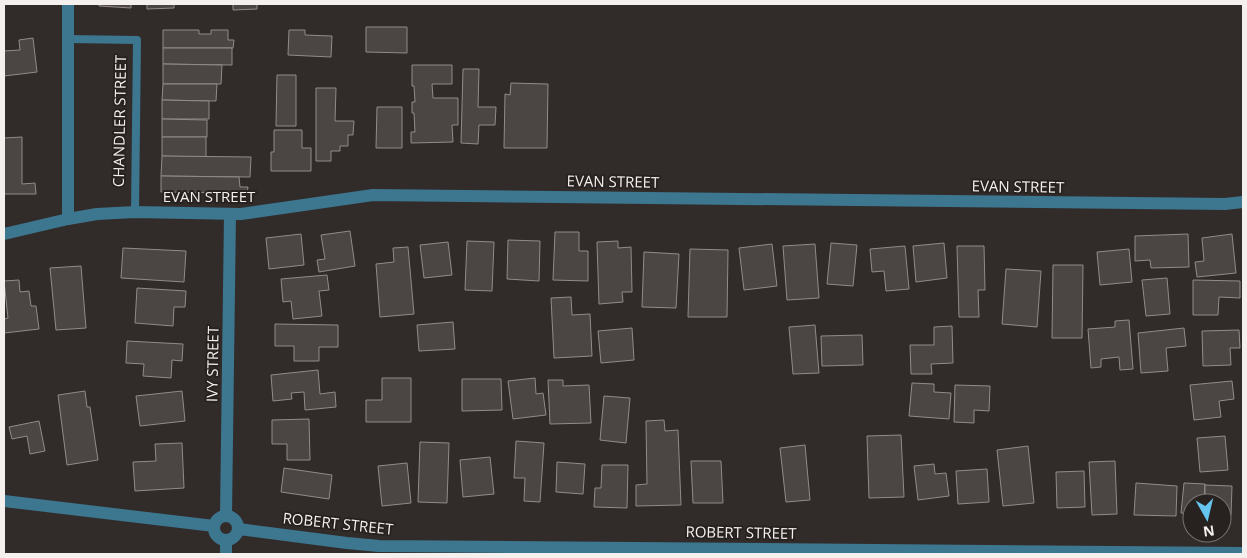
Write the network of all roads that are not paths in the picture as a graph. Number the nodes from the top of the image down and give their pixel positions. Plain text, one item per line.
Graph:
1 (68, 4) edge
2 (68, 39) junction
3 (1243, 202) edge
4 (1225, 204) junction
5 (1243, 208) edge
6 (135, 212) junction
7 (230, 214) junction
8 (68, 219) junction
9 (4, 234) edge
10 (4, 502) edge
11 (226, 515) junction
12 (214, 526) junction
13 (239, 529) junction
14 (226, 540) junction
15 (1243, 553) edge
16 (226, 554) edge

1 - 2 street
2 - 6 lane, CHANDLER STREET
2 - 8 street
3 - 4 street, EVAN STREET
4 - 5 street, EVAN STREET
4 - 7 street, EVAN STREET
6 - 7 street, EVAN STREET
6 - 8 street, EVAN STREET
7 - 11 street, IVY STREET
8 - 9 street, EVAN STREET
10 - 12 street
11 - 12 street
11 - 13 street
12 - 14 street
13 - 14 street
13 - 15 street, ROBERT STREET
14 - 16 street

